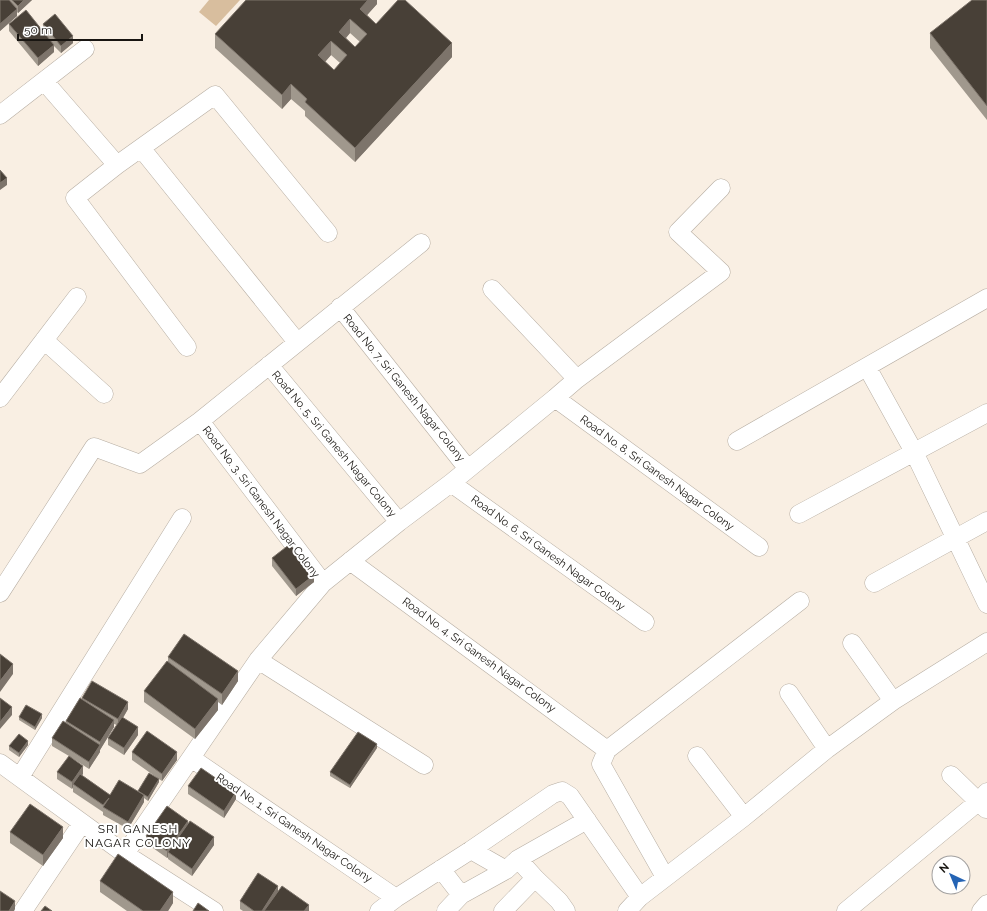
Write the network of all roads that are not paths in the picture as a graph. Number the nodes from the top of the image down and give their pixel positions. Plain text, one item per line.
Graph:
1 (85, 49) dead end
2 (44, 81) junction
3 (0, 115) edge
4 (141, 148) junction
5 (117, 165) junction
6 (721, 188) dead end
7 (328, 233) dead end
8 (421, 243) dead end
9 (492, 289) dead end
10 (77, 296) dead end
11 (987, 298) edge
12 (340, 307) junction
13 (44, 340) junction
14 (298, 342) junction
15 (187, 347) dead end
16 (269, 365) junction
17 (867, 367) junction
18 (576, 379) junction
19 (104, 394) dead end
20 (0, 398) edge
21 (555, 398) junction
22 (987, 413) edge
23 (200, 421) junction
24 (737, 441) dead end
25 (914, 452) junction
26 (468, 469) junction
27 (451, 483) junction
28 (799, 514) dead end
29 (182, 518) dead end
30 (987, 521) edge
31 (399, 522) junction
32 (955, 538) junction
33 (759, 548) dead end
34 (350, 561) junction
35 (323, 583) junction
36 (874, 583) dead end
37 (0, 594) edge
38 (800, 601) dead end
39 (987, 604) edge
40 (645, 622) dead end
41 (987, 642) edge
42 (852, 643) dead end
43 (258, 660) junction
44 (789, 693) dead end
45 (893, 701) junction
46 (827, 749) junction
47 (607, 750) junction
48 (697, 756) dead end
49 (191, 758) junction
50 (0, 763) edge
51 (424, 765) dead end
52 (951, 775) dead end
53 (20, 777) junction
54 (984, 801) edge
55 (744, 817) junction
56 (587, 820) junction
57 (82, 823) junction
58 (471, 850) junction
59 (125, 854) junction
60 (512, 865) junction
61 (441, 869) junction
62 (665, 877) junction
63 (535, 878) junction
64 (461, 895) junction
65 (640, 897) junction
66 (396, 898) junction
67 (190, 904) edge
68 (987, 904) edge
69 (559, 908) edge
70 (23, 911) edge
71 (214, 911) edge
72 (379, 911) edge
73 (446, 911) edge
74 (503, 911) edge
75 (627, 911) edge
76 (846, 911) edge
77 (981, 911) edge

1 - 2 street
2 - 3 street
2 - 5 street
4 - 5 street
4 - 7 street
4 - 14 street
5 - 15 street
6 - 18 street
8 - 12 street
9 - 18 street
10 - 13 street
11 - 17 street
12 - 14 street
12 - 26 street, Road No. 7, Sri Ganesh Nagar Colony
13 - 19 street
13 - 20 street
14 - 16 street
16 - 23 street
16 - 31 street, Road No. 5, Sri Ganesh Nagar Colony
17 - 24 street
17 - 25 street
18 - 21 street
21 - 26 street
21 - 33 street, Road No. 8, Sri Ganesh Nagar Colony
22 - 25 street
23 - 35 street, Road No. 3, Sri Ganesh Nagar Colony
23 - 37 street
25 - 28 street
25 - 32 street
26 - 27 street
27 - 31 street
27 - 40 street, Road No. 6, Sri Ganesh Nagar Colony
29 - 53 street
30 - 32 street
31 - 34 street
32 - 36 street
32 - 39 street
34 - 35 street
34 - 47 street, Road No. 4, Sri Ganesh Nagar Colony
35 - 43 street
38 - 47 street
41 - 45 street
42 - 45 street
43 - 49 street
43 - 51 street
44 - 46 street
45 - 46 street
46 - 55 street
47 - 62 street
48 - 55 street
49 - 59 street
49 - 66 street, Road No. 1, Sri Ganesh Nagar Colony
50 - 53 street
52 - 54 street
53 - 57 street
54 - 76 street
55 - 62 street
56 - 58 street
56 - 60 street
56 - 65 street
57 - 59 street
57 - 70 street
58 - 60 street
58 - 61 street
59 - 67 street
60 - 63 street
60 - 64 street
61 - 64 street
61 - 66 street
62 - 65 street
63 - 69 street
63 - 74 street
64 - 73 street
65 - 75 street
66 - 72 street
67 - 71 street
68 - 77 street

